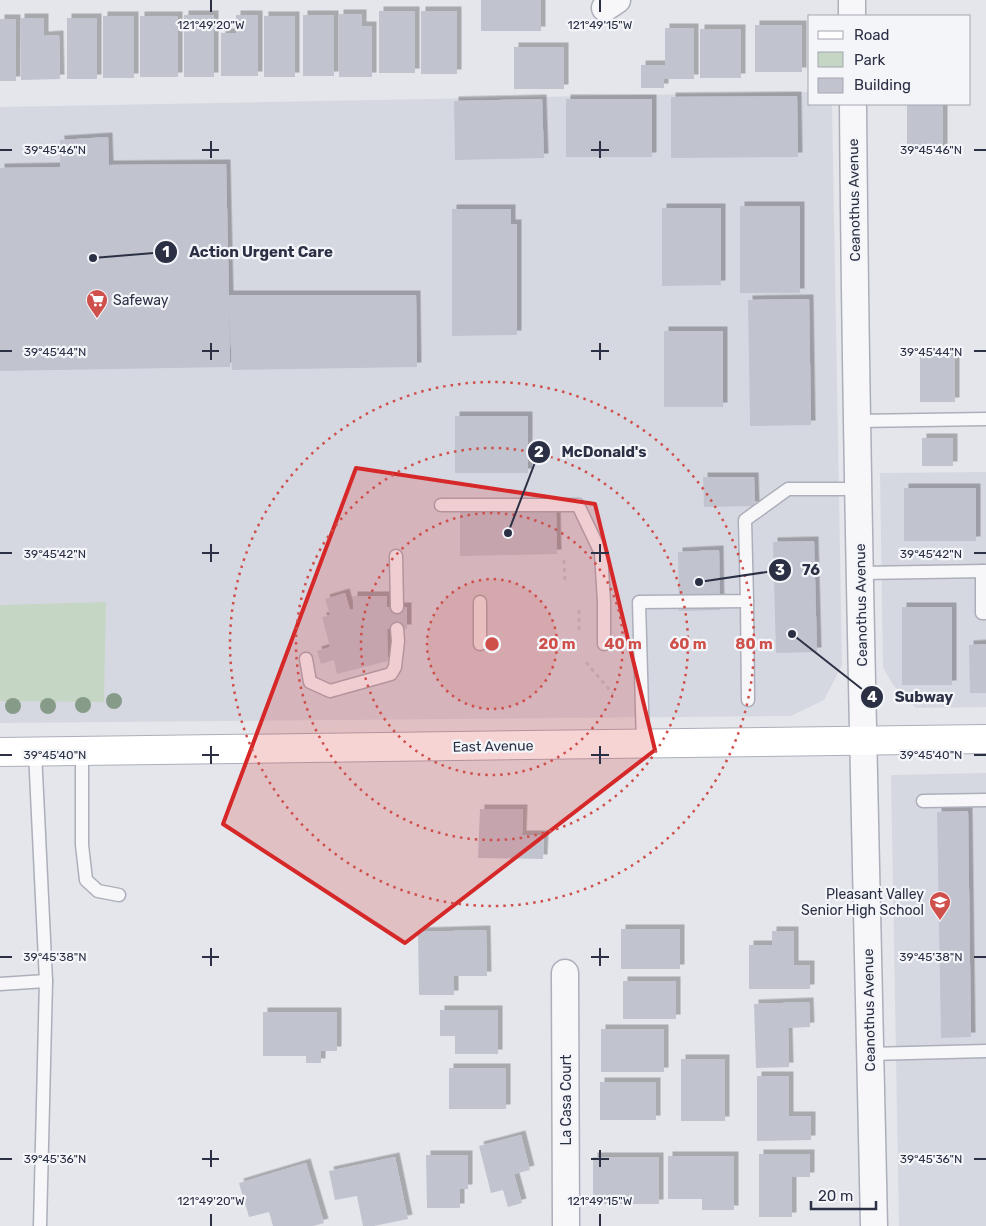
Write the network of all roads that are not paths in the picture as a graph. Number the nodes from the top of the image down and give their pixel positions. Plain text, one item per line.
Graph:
1 (852, 0) edge
2 (852, 15) edge
3 (853, 105) edge
4 (986, 419) edge
5 (858, 421) junction
6 (858, 490) junction
7 (441, 506) dead end
8 (396, 556) dead end
9 (984, 571) edge
10 (861, 573) junction
11 (747, 601) junction
12 (480, 602) dead end
13 (397, 607) dead end
14 (986, 613) edge
15 (398, 629) dead end
16 (480, 644) dead end
17 (604, 644) dead end
18 (306, 660) dead end
19 (748, 700) dead end
20 (986, 738) edge
21 (863, 741) junction
22 (643, 744) junction
23 (82, 751) junction
24 (0, 752) edge
25 (35, 752) junction
26 (986, 800) edge
27 (923, 801) dead end
28 (118, 895) dead end
29 (565, 973) dead end
30 (46, 981) junction
31 (0, 984) edge
32 (986, 1051) edge
33 (870, 1054) junction
34 (40, 1226) edge
35 (566, 1226) edge
36 (874, 1226) edge

1 - 2 street
3 - 5 street, Ceanothus Avenue
4 - 5 lane
5 - 6 street, Ceanothus Avenue
6 - 10 street, Ceanothus Avenue
6 - 11 lane
7 - 17 lane
8 - 13 lane
9 - 10 lane
9 - 14 lane
10 - 21 street, Ceanothus Avenue
11 - 19 lane
11 - 22 lane
12 - 16 lane
15 - 18 lane
20 - 21 main road, East Avenue
21 - 22 main road, East Avenue
21 - 33 street, Ceanothus Avenue
22 - 23 main road, East Avenue
23 - 25 main road, East Avenue
23 - 28 lane
24 - 25 main road, East Avenue
25 - 30 lane
26 - 27 lane
29 - 35 street, La Casa Court
30 - 31 lane
30 - 34 lane
32 - 33 lane
33 - 36 street, Ceanothus Avenue

